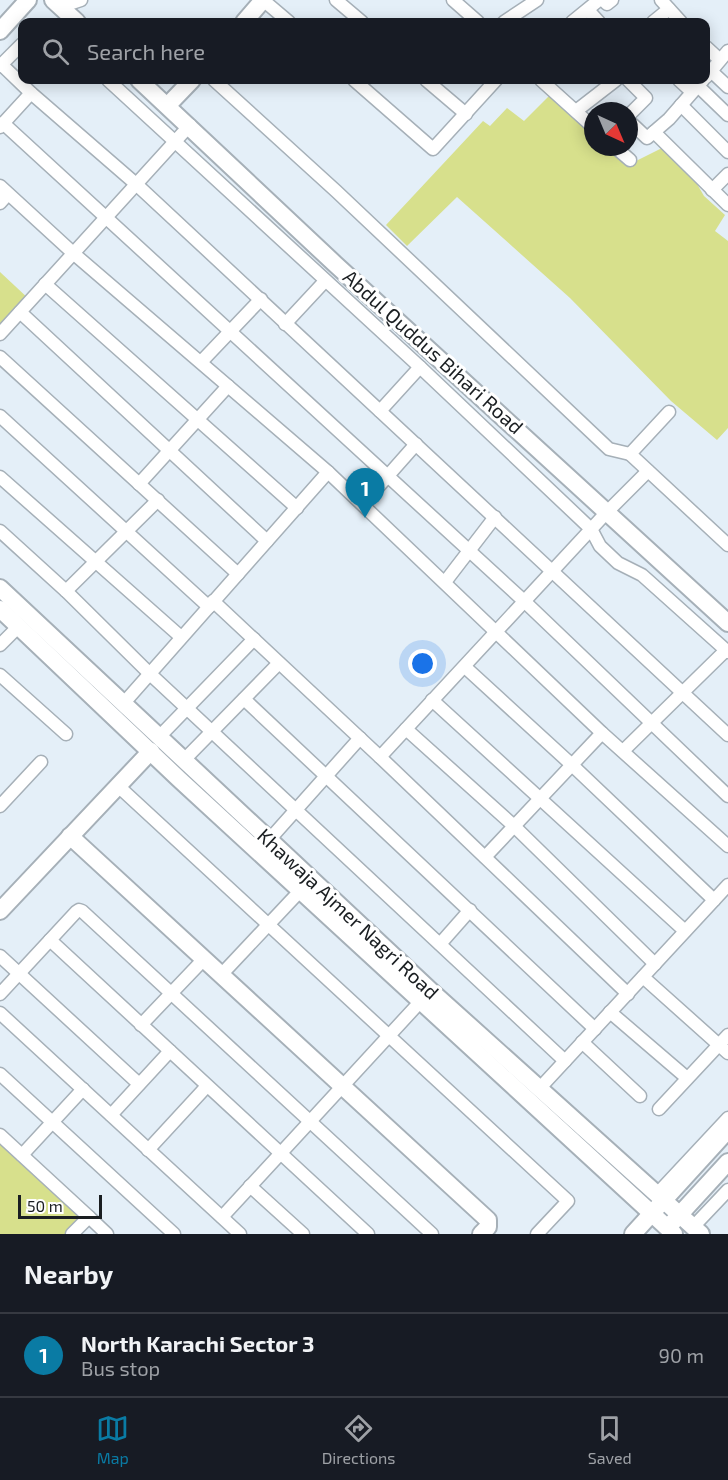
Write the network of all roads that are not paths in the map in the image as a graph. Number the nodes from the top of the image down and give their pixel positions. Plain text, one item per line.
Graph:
1 (28, 0) edge
2 (81, 0) edge
3 (263, 0) edge
4 (336, 0) edge
5 (537, 0) edge
6 (601, 0) edge
7 (612, 0) edge
8 (459, 2) edge
9 (56, 3) edge
10 (665, 4) edge
11 (588, 10) junction
12 (73, 18) edge
13 (247, 18) edge
14 (284, 18) edge
15 (357, 18) edge
16 (474, 18) edge
17 (510, 18) edge
18 (577, 18) edge
19 (595, 18) edge
20 (656, 18) edge
21 (677, 18) edge
22 (0, 30) edge
23 (18, 48) edge
24 (710, 50) edge
25 (725, 57) edge
26 (1, 65) edge
27 (710, 73) edge
28 (18, 81) edge
29 (710, 83) edge
30 (21, 84) edge
31 (112, 84) edge
32 (144, 84) edge
33 (188, 84) edge
34 (218, 84) edge
35 (359, 84) edge
36 (431, 84) edge
37 (492, 84) edge
38 (546, 84) edge
39 (556, 84) edge
40 (611, 84) edge
41 (632, 84) edge
42 (699, 84) edge
43 (704, 84) edge
44 (728, 87) edge
45 (550, 88) junction
46 (31, 93) junction
47 (168, 105) junction
48 (681, 105) junction
49 (638, 106) edge
50 (576, 111) junction
51 (466, 114) junction
52 (728, 115) edge
53 (584, 119) edge
54 (2, 125) edge
55 (190, 125) junction
56 (638, 130) edge
57 (654, 132) junction
58 (174, 141) junction
59 (728, 152) edge
60 (625, 156) edge
61 (630, 160) dead end
62 (728, 174) edge
63 (136, 184) junction
64 (712, 190) junction
65 (3, 194) edge
66 (728, 205) edge
67 (106, 216) junction
68 (73, 253) junction
69 (325, 281) junction
70 (45, 284) junction
71 (261, 299) junction
72 (20, 312) junction
73 (285, 324) junction
74 (231, 330) junction
75 (0, 334) edge
76 (0, 357) edge
77 (201, 362) junction
78 (420, 367) junction
79 (228, 386) junction
80 (380, 411) junction
81 (669, 412) dead end
82 (0, 416) edge
83 (198, 420) junction
84 (416, 444) junction
85 (170, 451) junction
86 (630, 454) junction
87 (648, 471) junction
88 (328, 472) junction
89 (387, 476) junction
90 (0, 477) edge
91 (139, 484) junction
92 (158, 500) junction
93 (363, 504) junction
94 (297, 508) junction
95 (607, 512) junction
96 (495, 518) junction
97 (591, 529) junction
98 (0, 531) edge
99 (126, 531) junction
100 (267, 541) junction
101 (728, 545) edge
102 (468, 550) junction
103 (96, 561) junction
104 (552, 571) junction
105 (238, 574) junction
106 (445, 582) junction
107 (0, 588) edge
108 (66, 591) junction
109 (524, 601) junction
110 (211, 604) junction
111 (0, 609) edge
112 (728, 623) edge
113 (19, 626) junction
114 (497, 630) junction
115 (181, 637) junction
116 (254, 639) junction
117 (0, 645) edge
118 (727, 651) edge
119 (279, 663) junction
120 (465, 667) junction
121 (149, 674) junction
122 (0, 675) edge
123 (92, 686) junction
124 (682, 692) junction
125 (244, 699) junction
126 (432, 700) junction
127 (123, 705) junction
128 (187, 708) junction
129 (651, 722) junction
130 (406, 729) junction
131 (212, 732) junction
132 (602, 733) junction
133 (66, 734) dead end
134 (728, 735) edge
135 (360, 738) junction
136 (155, 744) junction
137 (623, 751) junction
138 (380, 757) junction
139 (184, 760) junction
140 (41, 762) dead end
141 (572, 765) junction
142 (326, 776) junction
143 (117, 785) junction
144 (728, 796) edge
145 (540, 798) junction
146 (0, 806) edge
147 (296, 810) junction
148 (233, 818) junction
149 (514, 826) junction
150 (70, 836) junction
151 (269, 840) junction
152 (728, 846) edge
153 (485, 857) junction
154 (728, 885) edge
155 (300, 891) junction
156 (714, 900) junction
157 (3, 902) edge
158 (470, 910) junction
159 (268, 924) junction
160 (685, 932) junction
161 (50, 940) junction
162 (440, 944) junction
163 (0, 956) edge
164 (204, 959) junction
165 (655, 964) junction
166 (19, 974) junction
167 (221, 975) junction
168 (643, 976) junction
169 (171, 993) junction
170 (628, 993) junction
171 (0, 994) edge
172 (420, 1002) junction
173 (610, 1012) junction
174 (0, 1013) edge
175 (141, 1025) junction
176 (595, 1029) junction
177 (728, 1035) edge
178 (389, 1036) junction
179 (582, 1042) junction
180 (723, 1049) edge
181 (170, 1051) junction
182 (565, 1061) junction
183 (0, 1074) edge
184 (687, 1078) junction
185 (139, 1084) junction
186 (207, 1086) junction
187 (342, 1087) junction
188 (83, 1089) junction
189 (539, 1089) junction
190 (640, 1096) dead end
191 (659, 1109) dead end
192 (111, 1115) junction
193 (728, 1118) edge
194 (310, 1121) junction
195 (52, 1122) junction
196 (728, 1130) edge
197 (0, 1135) edge
198 (148, 1149) junction
199 (281, 1153) junction
200 (22, 1155) junction
201 (728, 1162) edge
202 (250, 1186) junction
203 (660, 1197) junction
204 (726, 1197) edge
205 (651, 1213) junction
206 (679, 1215) junction
207 (88, 1217) junction
208 (222, 1217) junction
209 (697, 1231) edge
210 (668, 1232) edge
211 (238, 1233) edge
212 (72, 1234) edge
213 (107, 1234) edge
214 (174, 1234) edge
215 (303, 1234) edge
216 (368, 1234) edge
217 (432, 1234) edge
218 (482, 1234) edge
219 (537, 1234) edge
220 (633, 1234) edge

1 - 22 main road
2 - 9 street
3 - 13 main road
3 - 14 street
4 - 15 street
5 - 17 street
6 - 7 street
6 - 11 street
8 - 16 street
9 - 12 main road
10 - 20 street
10 - 21 street
11 - 18 street
11 - 19 street
23 - 26 street
24 - 25 street
25 - 27 street
26 - 28 street
29 - 44 street
30 - 46 street
31 - 58 street
32 - 47 main road, Abdul Quddus Bihari Road
33 - 47 main road
34 - 86 street
35 - 51 street
36 - 51 street
37 - 51 street
38 - 45 street
39 - 45 street
40 - 50 street
41 - 49 street
42 - 48 street
43 - 52 street
45 - 50 street
46 - 54 street
46 - 63 street
47 - 55 main road, Abdul Quddus Bihari Road
48 - 57 street
48 - 59 street
50 - 53 street
54 - 67 street
55 - 58 street
55 - 95 main road, Abdul Quddus Bihari Road
56 - 57 street
57 - 64 street
58 - 63 street
58 - 69 street
60 - 61 street
62 - 64 street
63 - 67 street
63 - 71 street
64 - 66 street
65 - 68 street
67 - 68 street
67 - 74 street
68 - 70 street
68 - 77 street
69 - 73 street
69 - 78 street
70 - 72 street
70 - 83 street
71 - 73 street
71 - 74 street
72 - 75 street
72 - 85 street
73 - 80 street
74 - 77 street
74 - 89 street
76 - 91 street
77 - 79 street
78 - 80 street
78 - 97 street
79 - 83 street
79 - 88 street
80 - 84 street
81 - 86 street
82 - 99 street
83 - 85 street
83 - 94 street
84 - 89 street
84 - 96 street
85 - 91 street
85 - 100 street
86 - 87 street
87 - 95 street
87 - 101 street
88 - 93 street
88 - 94 street
89 - 93 street
89 - 102 street
90 - 103 street
91 - 92 street
92 - 99 street
92 - 105 street
93 - 106 street
94 - 100 street
95 - 97 street
95 - 112 main road, Abdul Quddus Bihari Road
96 - 102 street
96 - 104 street
97 - 104 street
97 - 118 street
98 - 108 street
99 - 103 street
99 - 110 street
100 - 105 street
102 - 106 street
102 - 109 street
103 - 108 street
103 - 115 street
104 - 109 street
104 - 124 street
105 - 110 street
106 - 114 street
107 - 123 main road, Khawaja Ajmer Nagri Road
108 - 121 street
109 - 114 street
109 - 129 street
110 - 115 street
110 - 116 street
111 - 113 main road, Khawaja Ajmer Nagri Road
113 - 117 street
113 - 123 main road, Khawaja Ajmer Nagri Road
114 - 120 street
114 - 132 street
115 - 121 street
116 - 119 street
116 - 128 street
118 - 124 street
119 - 125 street
119 - 135 street
120 - 126 street
120 - 141 street
121 - 127 street
121 - 128 street
122 - 133 street
123 - 127 main road, Khawaja Ajmer Nagri Road
123 - 136 main road, Khawaja Ajmer Nagri Road
124 - 129 street
124 - 134 street
125 - 131 street
125 - 142 street
126 - 130 street
126 - 145 street
127 - 136 main road, Khawaja Ajmer Nagri Road
128 - 131 street
128 - 136 street
129 - 137 street
129 - 144 street
130 - 138 street
130 - 149 street
131 - 139 street
131 - 147 street
132 - 137 street
132 - 141 street
135 - 138 street
135 - 142 street
136 - 139 main road, Khawaja Ajmer Nagri Road
136 - 143 main road
136 - 148 main road, Khawaja Ajmer Nagri Road
137 - 152 street
138 - 153 street
139 - 148 main road, Khawaja Ajmer Nagri Road
140 - 146 street
141 - 145 street
141 - 156 street
142 - 147 street
142 - 158 street
143 - 150 main road
143 - 159 street
145 - 149 street
145 - 160 street
147 - 151 street
147 - 162 street
148 - 151 main road, Khawaja Ajmer Nagri Road
148 - 155 main road, Khawaja Ajmer Nagri Road
149 - 153 street
149 - 165 street
150 - 157 main road
150 - 164 main road
151 - 189 main road, Khawaja Ajmer Nagri Road
153 - 170 street
154 - 156 street
155 - 159 street
155 - 172 main road, Khawaja Ajmer Nagri Road
156 - 160 street
158 - 162 street
158 - 176 street
159 - 167 street
159 - 178 street
160 - 165 street
161 - 166 street
161 - 169 street
161 - 175 street
162 - 182 street
163 - 166 street
164 - 167 main road
164 - 169 street
165 - 168 street
166 - 171 street
166 - 185 street
167 - 187 main road
168 - 170 street
168 - 180 street
169 - 175 street
169 - 194 street
170 - 173 street
172 - 178 street
172 - 205 main road, Khawaja Ajmer Nagri Road
173 - 176 street
173 - 184 street
174 - 188 street
175 - 181 street
176 - 179 street
177 - 180 street
178 - 187 street
178 - 219 street
179 - 182 street
179 - 190 street
180 - 184 street
181 - 185 street
181 - 186 street
182 - 189 street
183 - 195 street
184 - 191 street
185 - 192 street
186 - 198 street
186 - 199 street
187 - 194 street
187 - 218 main road
188 - 192 street
188 - 195 street
189 - 203 main road, Khawaja Ajmer Nagri Road
192 - 198 street
193 - 203 street
194 - 199 street
194 - 217 street
195 - 200 street
195 - 214 street
196 - 203 main road
197 - 200 street
198 - 208 street
199 - 202 street
199 - 216 street
200 - 207 street
201 - 206 main road
202 - 208 street
202 - 215 street
203 - 205 main road
203 - 206 main road, Khawaja Ajmer Nagri Road
204 - 209 street
205 - 210 main road, Khawaja Ajmer Nagri Road
205 - 220 main road
206 - 209 main road, Khawaja Ajmer Nagri Road
206 - 210 main road
207 - 212 street
207 - 213 street
208 - 211 street

